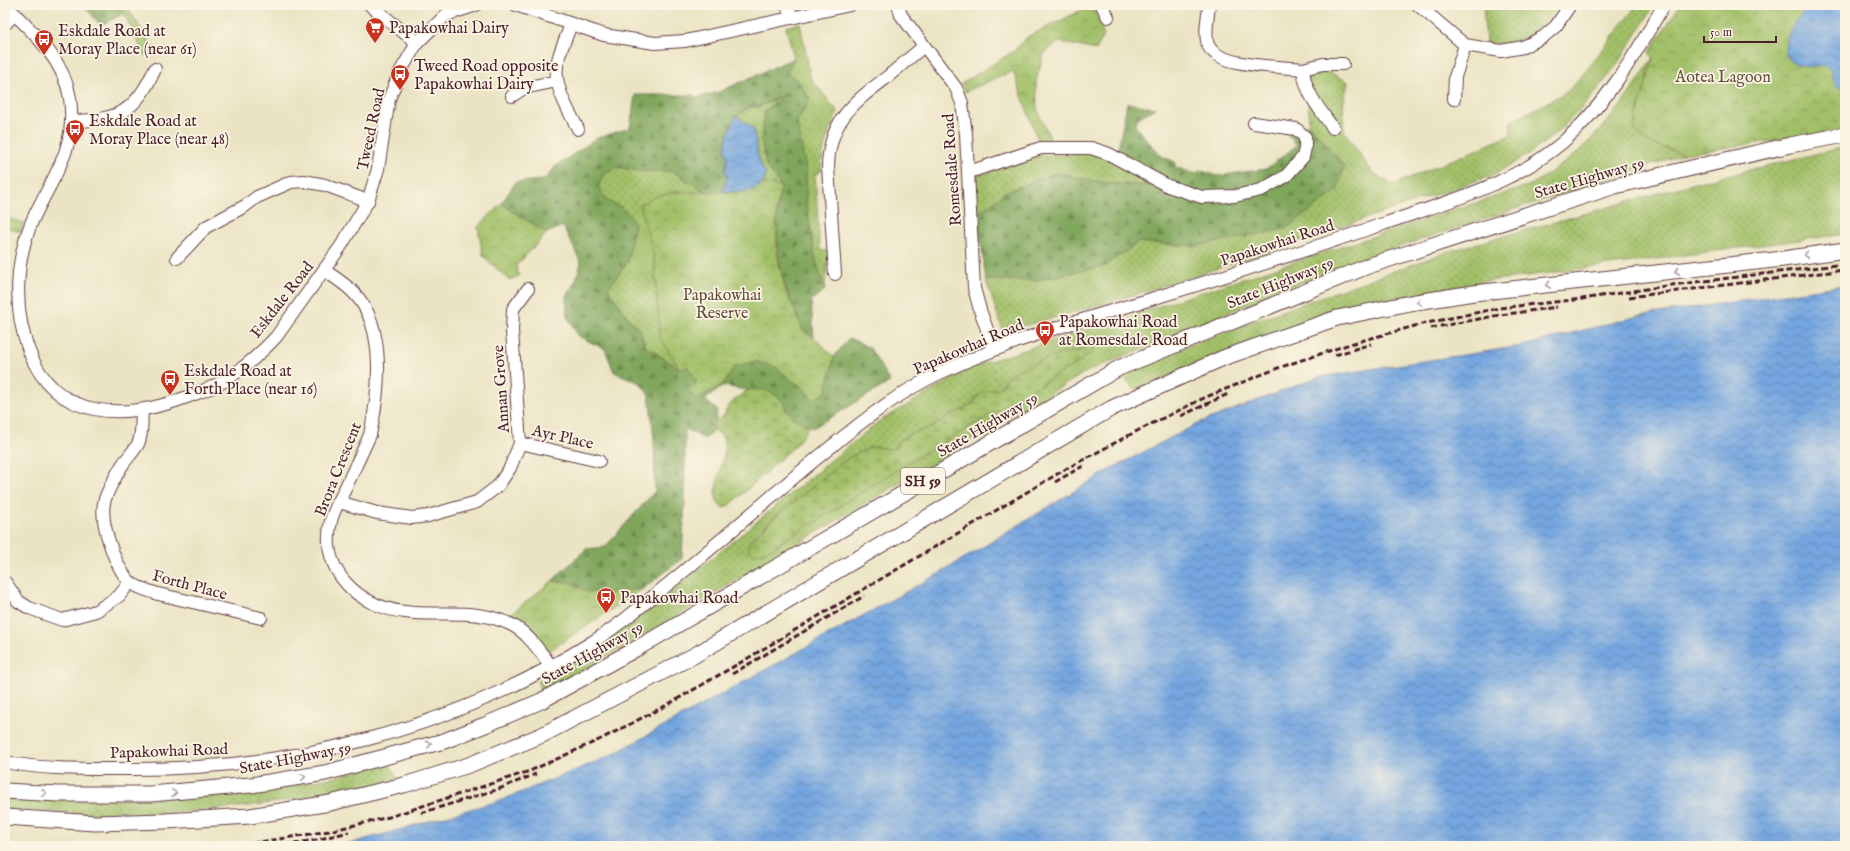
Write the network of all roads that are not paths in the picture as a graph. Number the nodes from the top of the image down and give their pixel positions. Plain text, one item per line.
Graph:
1 (5, 5) edge
2 (370, 5) edge
3 (476, 5) edge
4 (516, 5) edge
5 (787, 5) edge
6 (850, 5) edge
7 (898, 5) edge
8 (1102, 5) edge
9 (1209, 5) edge
10 (1418, 5) edge
11 (1570, 5) edge
12 (1664, 5) edge
13 (15, 14) junction
14 (1108, 17) dead end
15 (792, 18) junction
16 (5, 24) edge
17 (571, 24) junction
18 (417, 44) junction
19 (1465, 45) junction
20 (924, 46) junction
21 (1344, 64) dead end
22 (155, 69) dead end
23 (1303, 69) junction
24 (557, 81) junction
25 (512, 96) dead end
26 (1454, 99) dead end
27 (72, 121) junction
28 (1254, 123) dead end
29 (1333, 128) dead end
30 (578, 129) dead end
31 (1845, 135) edge
32 (969, 172) junction
33 (368, 200) junction
34 (1845, 250) edge
35 (177, 258) dead end
36 (324, 270) junction
37 (835, 274) dead end
38 (528, 289) dead end
39 (994, 349) junction
40 (142, 410) junction
41 (520, 443) junction
42 (599, 461) dead end
43 (339, 502) junction
44 (5, 582) edge
45 (130, 582) junction
46 (261, 618) dead end
47 (552, 667) junction
48 (5, 762) edge
49 (5, 790) edge
50 (5, 817) edge

1 - 13 street, Eskdale Road
2 - 18 street
3 - 18 street, Tweed Road
4 - 17 street
5 - 15 street
6 - 15 street
7 - 20 street, Romesdale Road
8 - 14 street
9 - 23 street
10 - 19 street
11 - 19 street
12 - 39 street, Papakowhai Road
13 - 16 street
13 - 27 street, Eskdale Road
15 - 17 street
17 - 24 street
18 - 33 street, Tweed Road
19 - 26 street
20 - 32 street, Romesdale Road
20 - 37 street
21 - 23 street
22 - 27 street
23 - 29 street
24 - 25 street
24 - 30 street
27 - 40 street, Eskdale Road
28 - 32 street
49 -> 31 main road, State Highway 59 / SH 59
32 - 39 street, Romesdale Road
33 - 35 street
33 - 36 street, Eskdale Road
34 -> 50 main road, SH 59
36 - 40 street, Eskdale Road
36 - 43 street, Brora Crescent
38 - 41 street, Annan Grove
39 - 47 street, Papakowhai Road
40 - 45 street, Forth Place
41 - 42 street, Ayr Place
41 - 43 street, Annan Grove
43 - 47 street, Brora Crescent
44 - 45 street
45 - 46 street, Forth Place
47 - 48 street, Papakowhai Road

